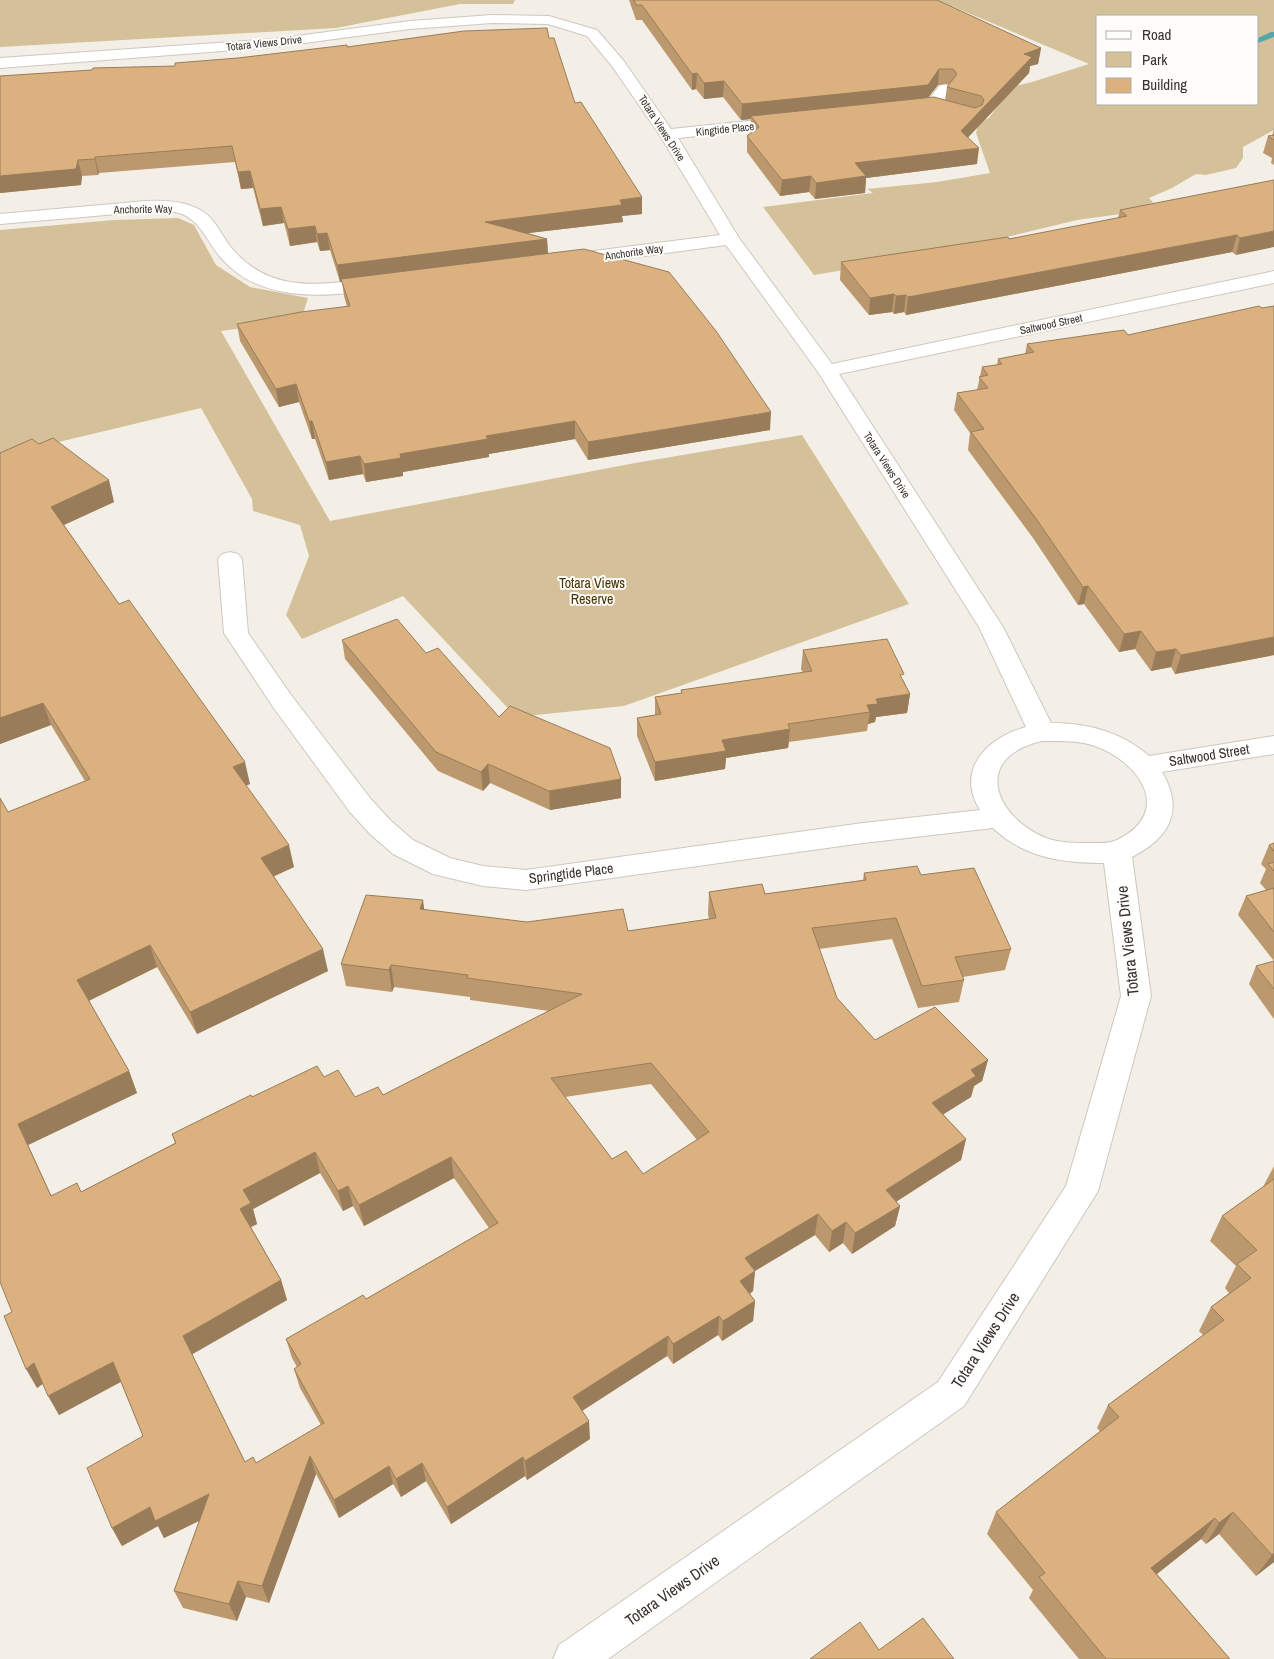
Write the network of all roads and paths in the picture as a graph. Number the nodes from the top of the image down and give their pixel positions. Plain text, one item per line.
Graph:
1 (0, 63) edge
2 (945, 90) edge
3 (884, 111) edge
4 (807, 120) edge
5 (667, 134) junction
6 (0, 219) edge
7 (731, 239) junction
8 (550, 263) edge
9 (1274, 277) edge
10 (393, 283) edge
11 (827, 371) junction
12 (230, 559) dead end
13 (1042, 732) junction
14 (1274, 745) edge
15 (1144, 766) junction
16 (998, 818) junction
17 (1117, 852) junction
18 (573, 1659) edge

1 - 5 street, Totara Views Drive
2 - 3 street
4 - 5 street, Kingtide Place
5 - 7 street, Totara Views Drive
6 - 10 street, Anchorite Way
7 - 8 street, Anchorite Way
7 - 11 street, Totara Views Drive
9 - 11 street, Saltwood Street
11 - 13 street, Totara Views Drive
12 - 16 street, Springtide Place
13 - 15 street
13 - 16 street
14 - 15 street, Saltwood Street
15 - 17 street
16 - 17 street
17 - 18 street, Totara Views Drive

